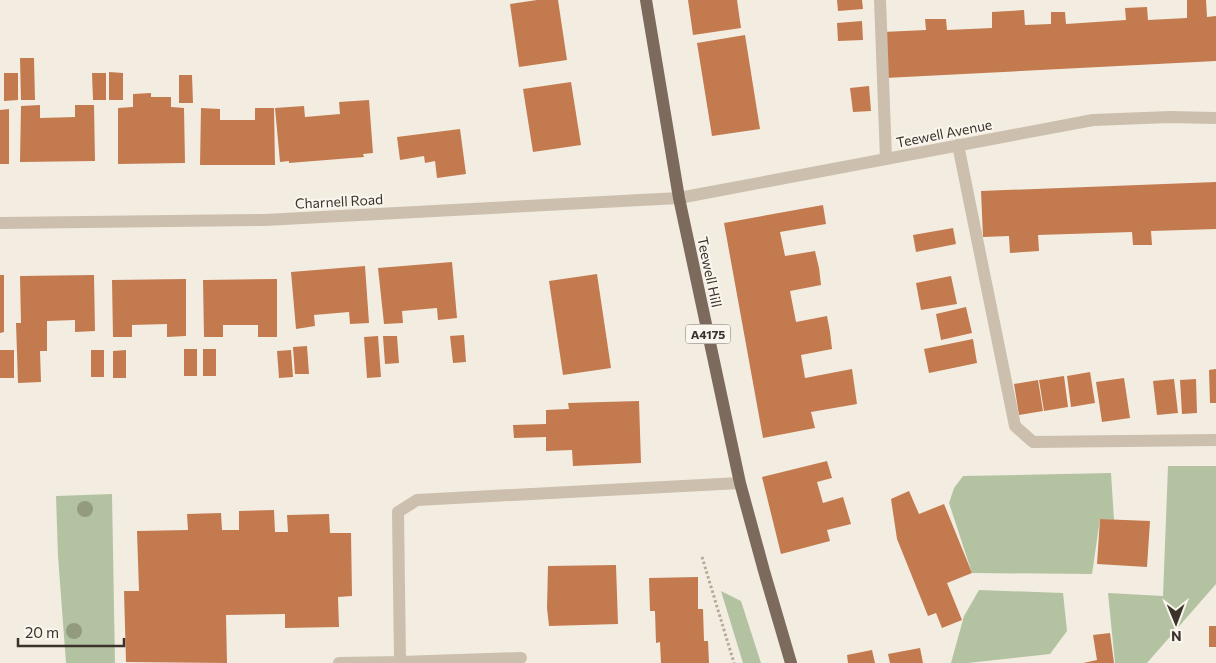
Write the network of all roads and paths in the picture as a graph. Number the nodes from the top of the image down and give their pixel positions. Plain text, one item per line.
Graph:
1 (646, 0) edge
2 (880, 0) edge
3 (1216, 118) edge
4 (958, 145) junction
5 (886, 159) junction
6 (679, 198) junction
7 (0, 223) edge
8 (1216, 440) edge
9 (740, 483) junction
10 (702, 557) dead end
11 (521, 658) dead end
12 (400, 662) junction
13 (339, 663) edge
14 (734, 663) edge
15 (791, 663) edge

1 - 6 main road, Teewell Hill / A4175
2 - 5 street
3 - 4 street, Teewell Avenue
4 - 5 street, Teewell Avenue
4 - 8 street
5 - 6 street, Teewell Avenue
6 - 7 street, Charnell Road
6 - 9 main road, Teewell Hill / A4175
9 - 12 street
9 - 15 main road, Teewell Hill / A4175
10 - 14 path
11 - 12 street
12 - 13 street

